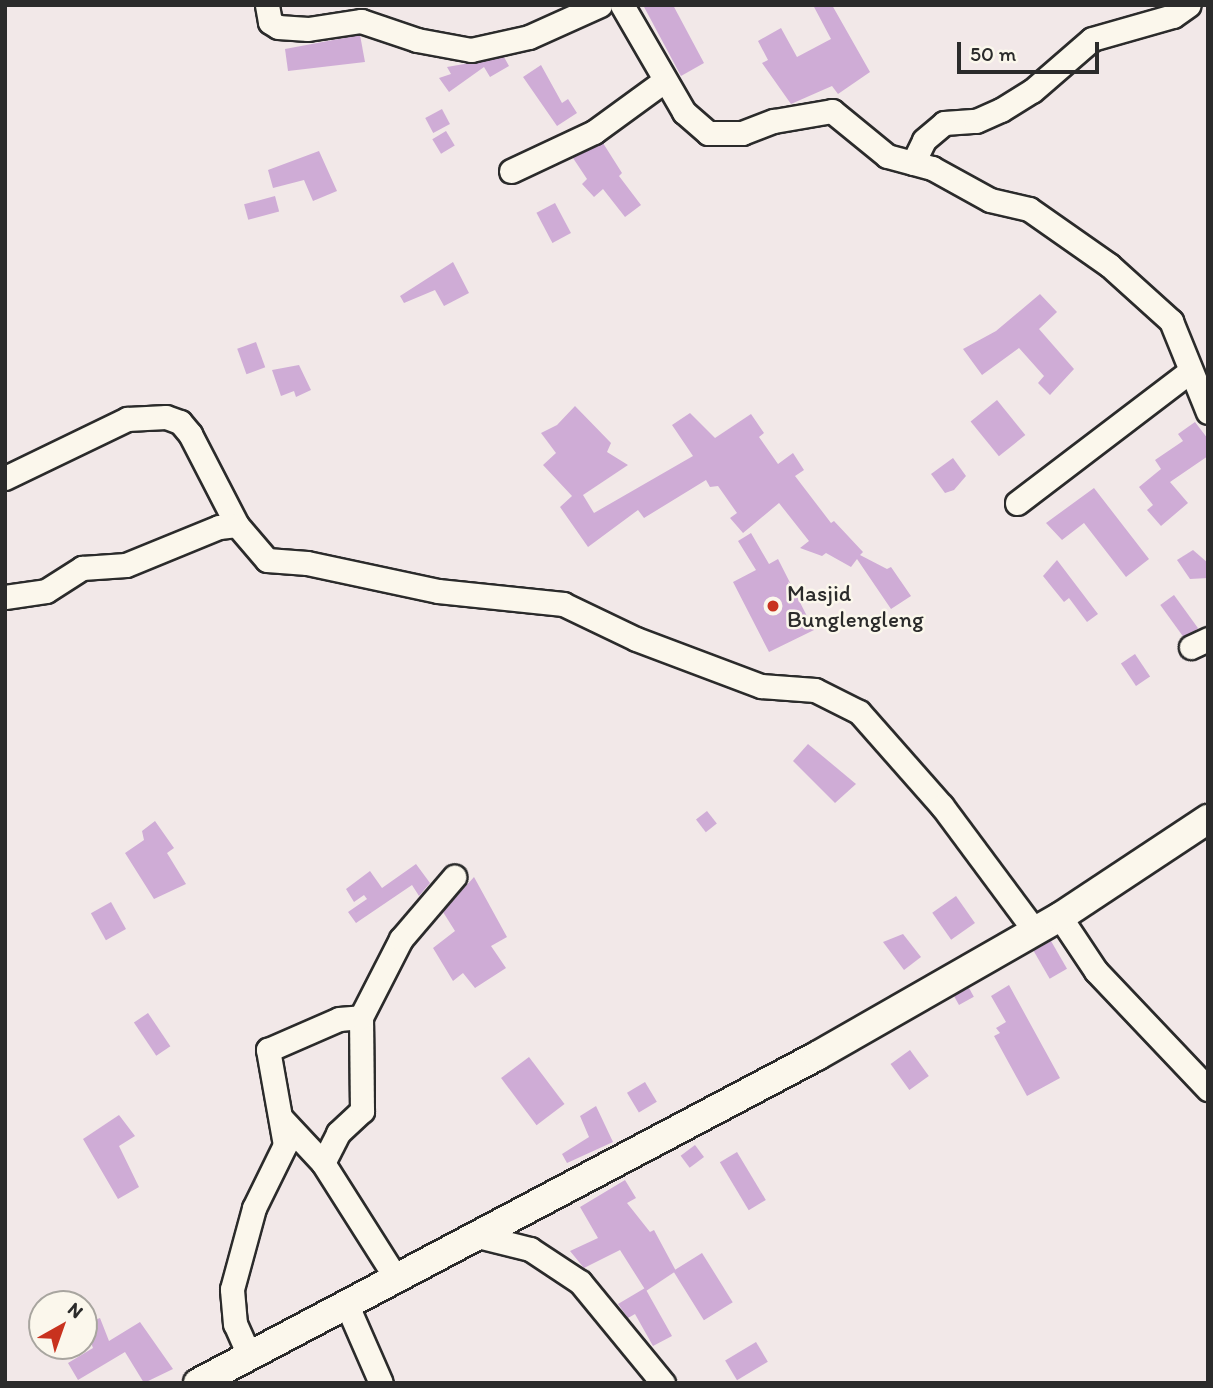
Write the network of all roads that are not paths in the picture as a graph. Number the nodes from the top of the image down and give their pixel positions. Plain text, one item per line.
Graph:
1 (267, 5) edge
2 (600, 5) edge
3 (622, 5) edge
4 (1189, 5) edge
5 (664, 81) junction
6 (913, 163) junction
7 (511, 170) dead end
8 (1189, 372) junction
9 (1208, 412) edge
10 (5, 478) edge
11 (1017, 503) dead end
12 (237, 524) junction
13 (5, 597) edge
14 (1208, 819) edge
15 (454, 877) dead end
16 (1060, 917) junction
17 (1035, 931) junction
18 (361, 1017) junction
19 (1208, 1088) edge
20 (282, 1119) junction
21 (323, 1163) junction
22 (478, 1236) junction
23 (396, 1278) junction
24 (346, 1303) junction
25 (249, 1355) junction
26 (198, 1383) edge
27 (381, 1383) edge
28 (663, 1383) edge

1 - 2 street
3 - 5 street
4 - 6 street
5 - 6 street
5 - 7 street
6 - 8 street
8 - 9 street
8 - 11 street
10 - 12 street
12 - 13 street
12 - 17 street
14 - 16 street
15 - 18 street
16 - 17 street
16 - 19 street
17 - 22 street
18 - 20 street
18 - 21 street
20 - 21 street
20 - 25 street
21 - 23 street
22 - 23 street
22 - 28 street
23 - 24 street
24 - 25 street
24 - 27 street
25 - 26 street

